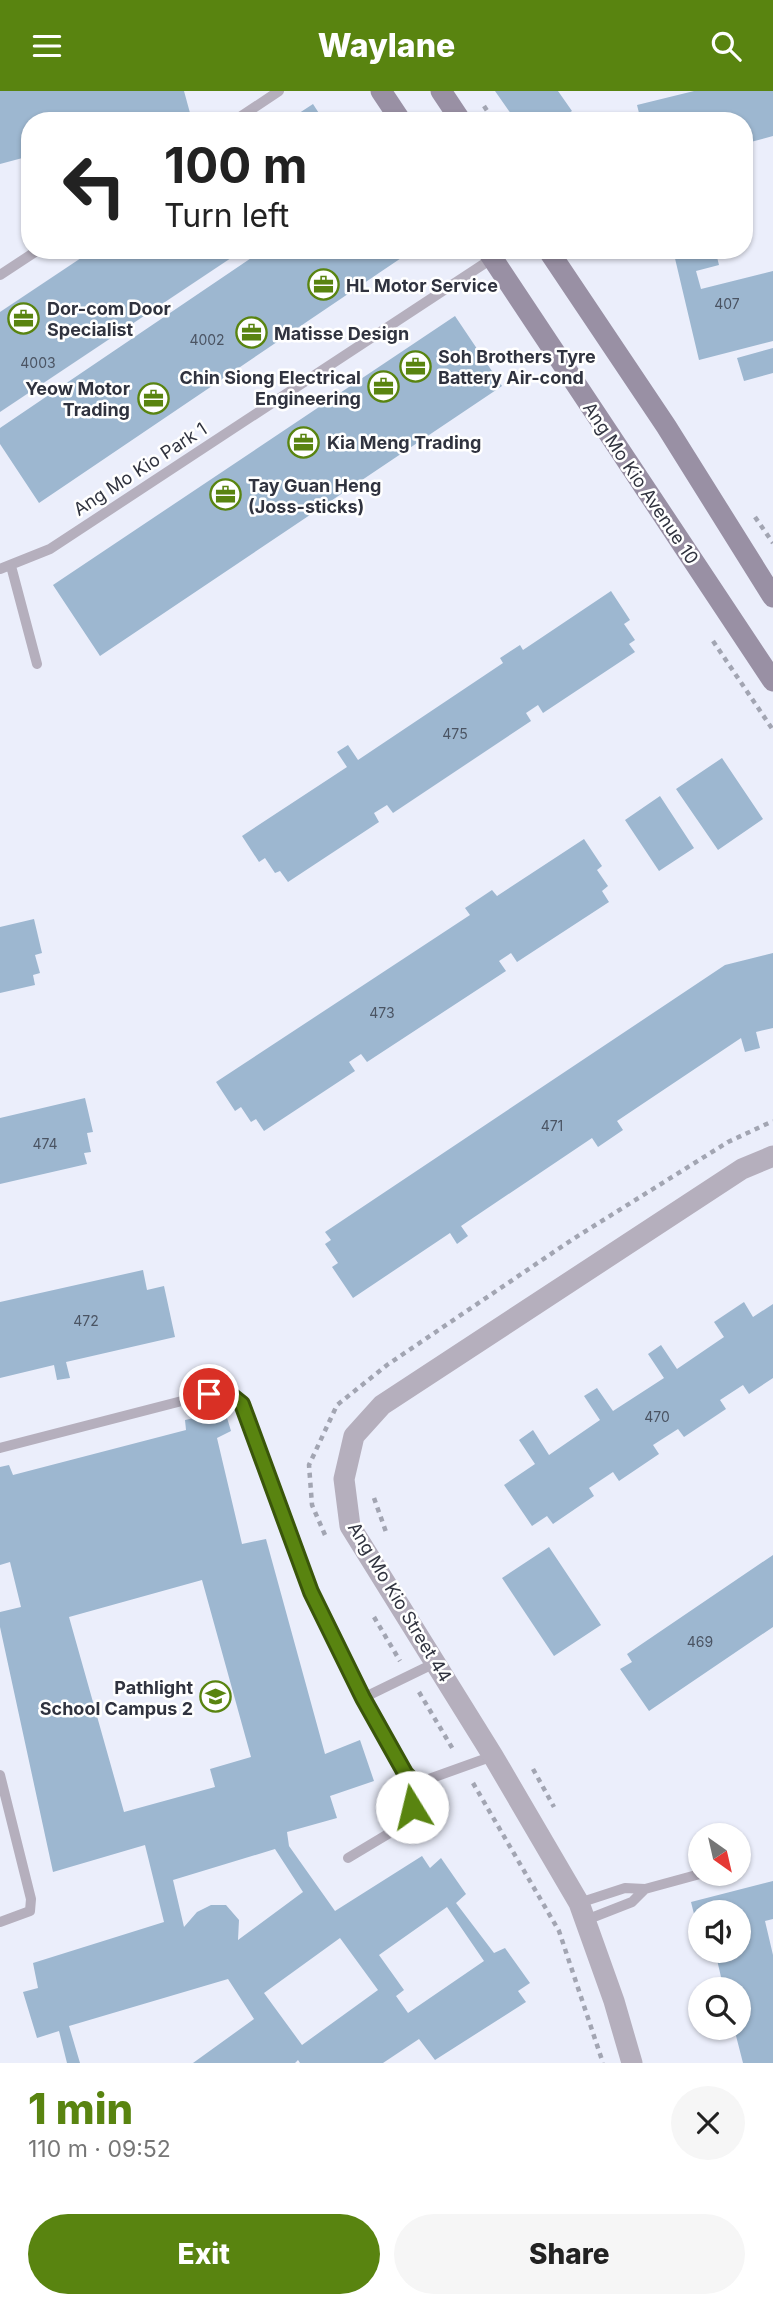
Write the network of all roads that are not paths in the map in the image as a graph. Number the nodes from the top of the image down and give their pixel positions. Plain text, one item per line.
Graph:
1 (279, 91) edge
2 (381, 91) edge
3 (441, 91) edge
4 (248, 112) edge
5 (395, 112) edge
6 (455, 112) edge
7 (24, 259) edge
8 (486, 259) edge
9 (499, 259) edge
10 (554, 259) edge
11 (0, 275) edge
12 (6, 567) edge
13 (773, 597) edge
14 (37, 664) dead end
15 (773, 681) edge
16 (773, 1156) edge
17 (0, 1448) edge
18 (435, 1663) junction
19 (363, 1698) junction
20 (493, 1756) junction
21 (0, 1775) edge
22 (415, 1784) junction
23 (348, 1858) dead end
24 (688, 1877) edge
25 (645, 1889) junction
26 (583, 1911) junction
27 (0, 1922) edge
28 (632, 2063) edge

1 - 4 lane
2 - 5 main road
3 - 6 main road
7 - 11 lane
8 - 12 lane, Ang Mo Kio Park 1
9 - 15 main road, Ang Mo Kio Avenue 10
10 - 13 main road
12 - 14 lane
16 - 18 street, Ang Mo Kio Street 44
17 - 19 lane
18 - 19 lane
18 - 20 street, Ang Mo Kio Street 44
19 - 22 lane
20 - 22 lane
20 - 26 street, Ang Mo Kio Street 44
21 - 27 lane
22 - 23 lane
24 - 25 lane
25 - 26 lane
25 - 26 lane
26 - 28 street, Ang Mo Kio Street 44

